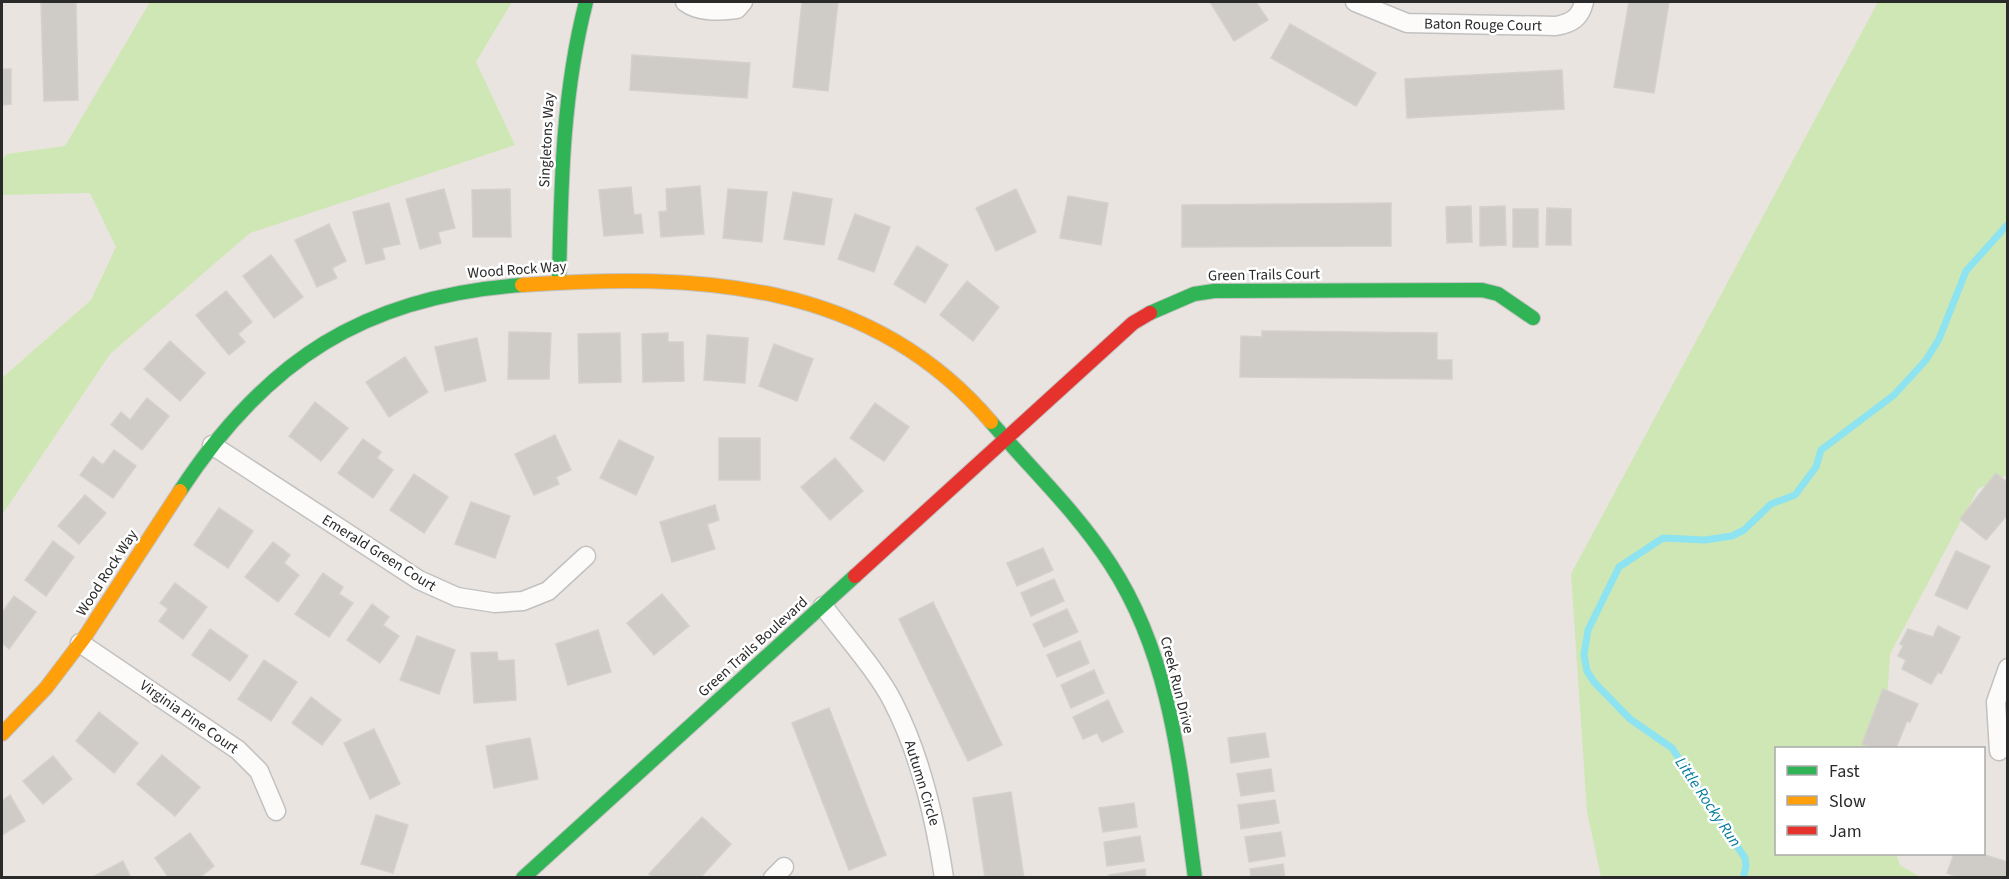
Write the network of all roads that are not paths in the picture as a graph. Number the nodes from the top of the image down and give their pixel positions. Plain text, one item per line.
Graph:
1 (586, 2) edge
2 (685, 2) edge
3 (743, 2) edge
4 (1354, 2) edge
5 (1584, 2) edge
6 (1376, 5) edge
7 (559, 282) junction
8 (1533, 318) dead end
9 (1005, 439) junction
10 (212, 445) junction
11 (586, 556) dead end
12 (823, 606) junction
13 (80, 643) junction
14 (2007, 668) edge
15 (2, 734) edge
16 (2000, 751) dead end
17 (276, 811) dead end
18 (523, 878) edge
19 (944, 878) edge
20 (1194, 878) edge

1 - 7 street, Singletons Way
2 - 3 street
4 - 6 street, Baton Rouge Court
5 - 6 street, Baton Rouge Court
7 - 9 street, Wood Rock Way
7 - 10 street, Wood Rock Way
8 - 9 street, Green Trails Court
9 - 12 street, Green Trails Boulevard
9 - 20 street, Creek Run Drive
10 - 11 street, Emerald Green Court
10 - 13 street, Wood Rock Way
12 - 18 street, Green Trails Boulevard
12 - 19 street, Autumn Circle
13 - 15 street, Wood Rock Way
13 - 17 street, Virginia Pine Court
14 - 16 street

